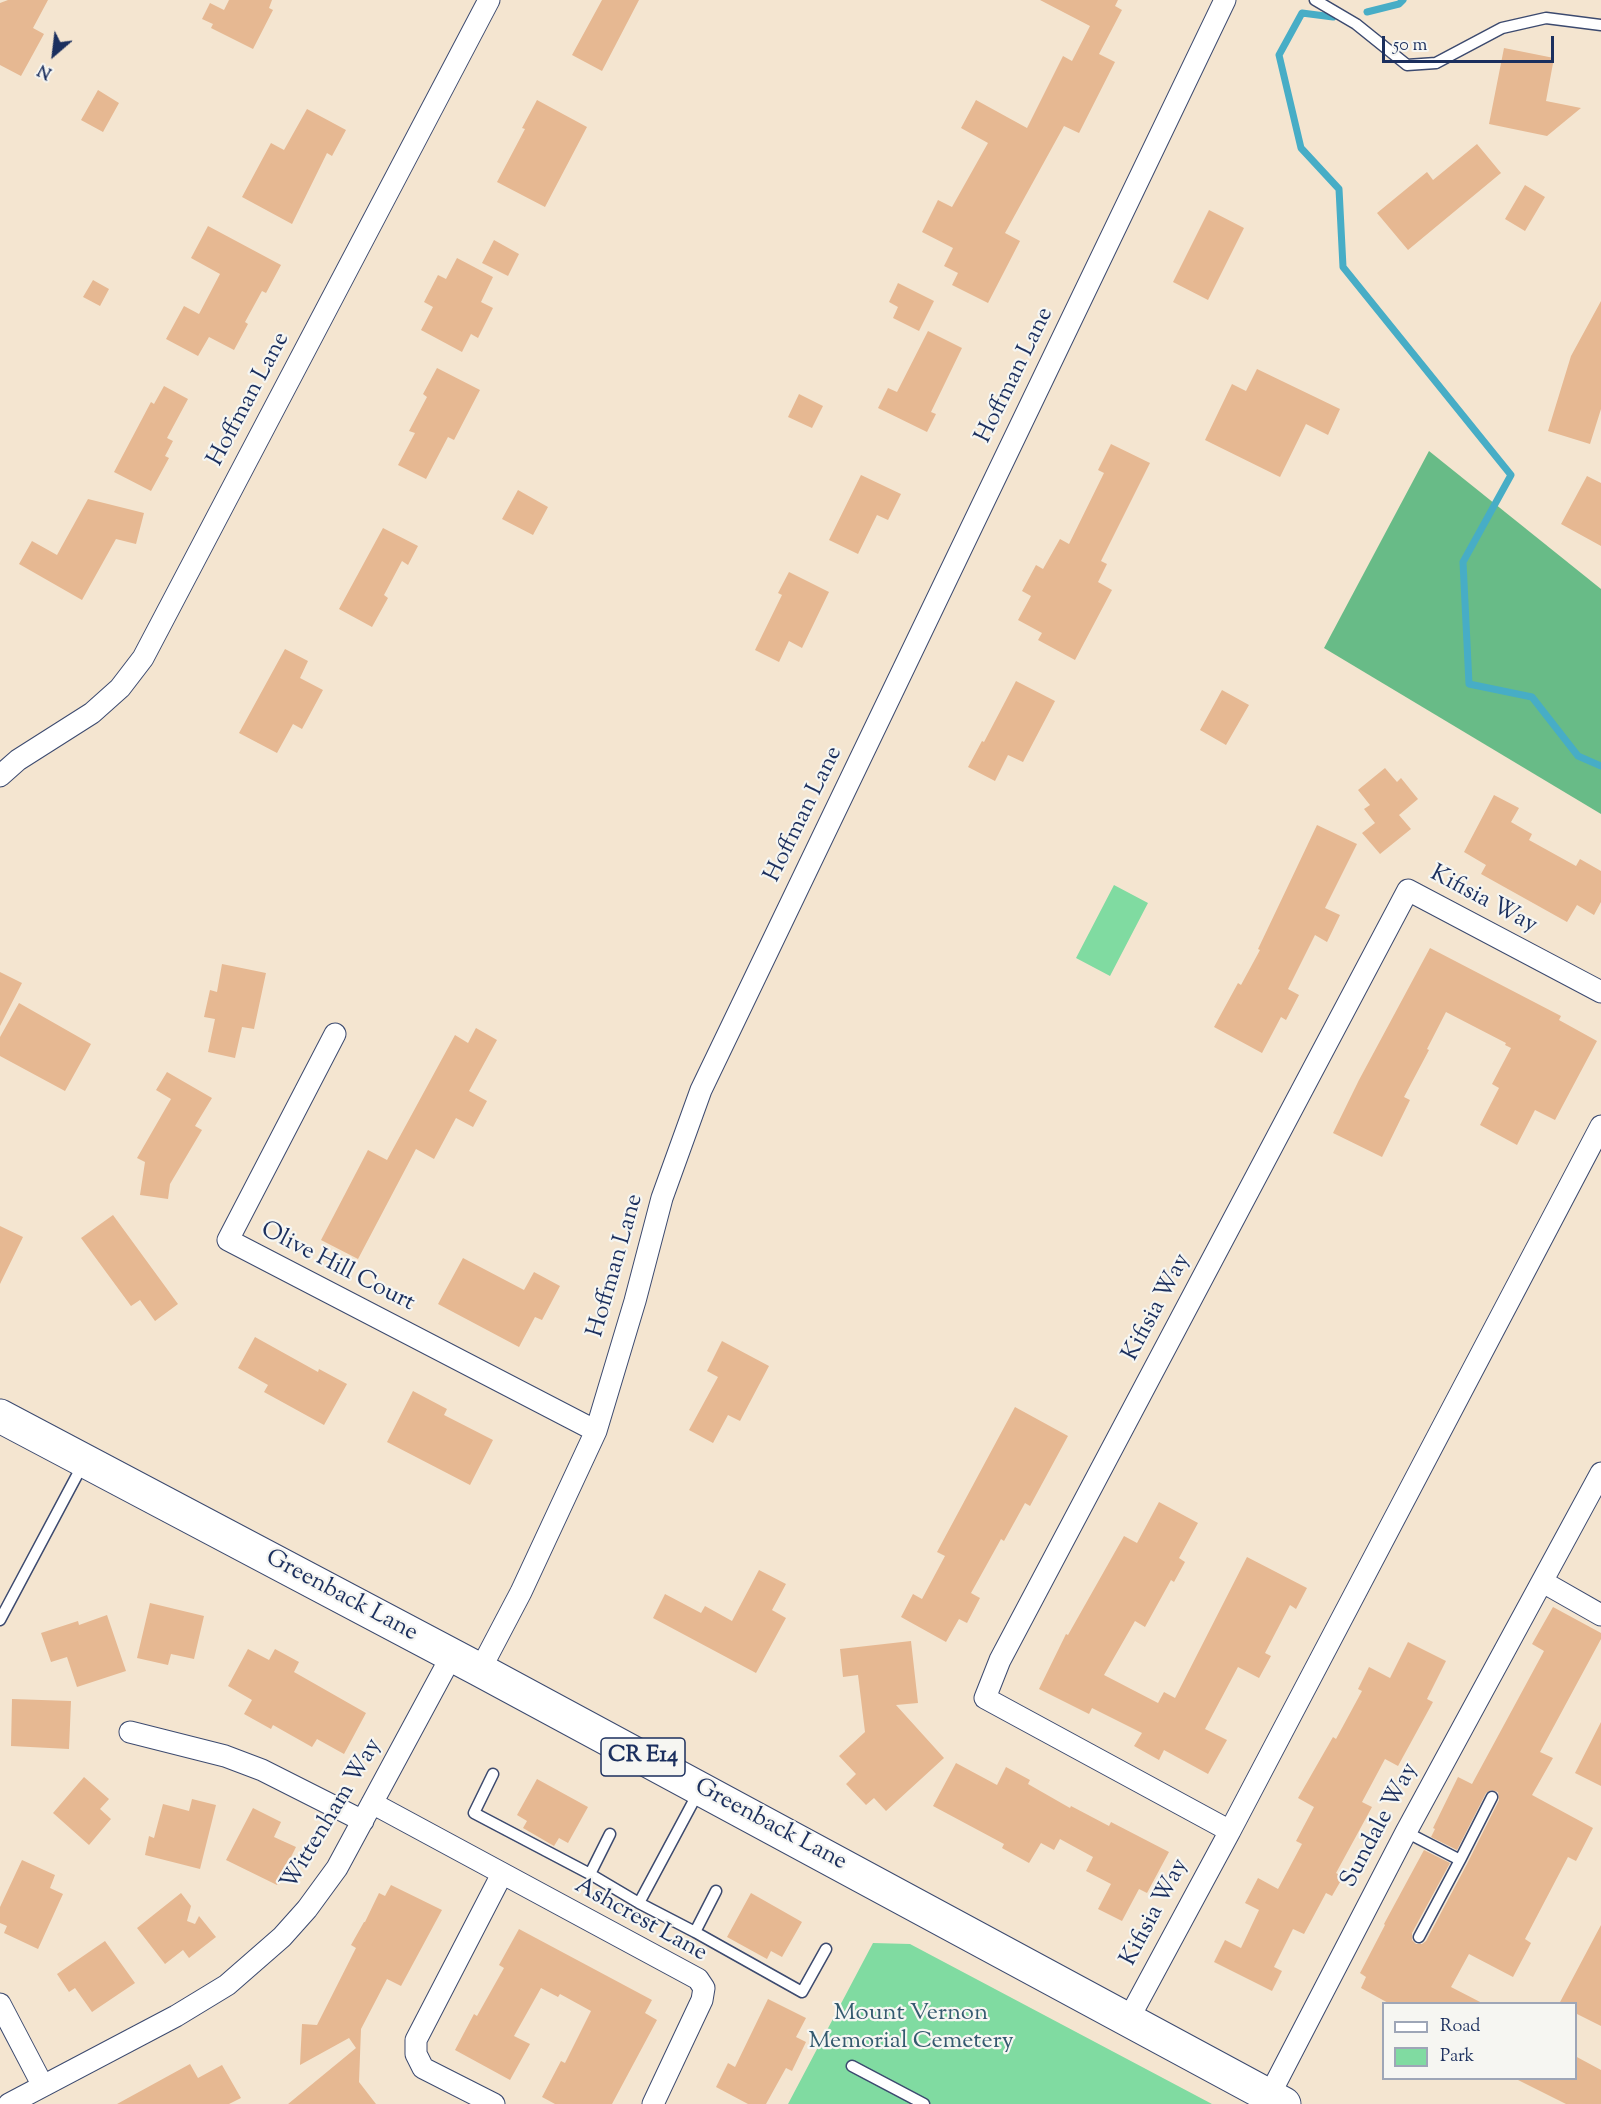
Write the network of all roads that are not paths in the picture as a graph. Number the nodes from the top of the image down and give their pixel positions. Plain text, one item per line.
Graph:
1 (489, 0) edge
2 (1225, 0) edge
3 (1315, 0) edge
4 (1601, 25) edge
5 (0, 776) edge
6 (1601, 992) edge
7 (335, 1034) dead end
8 (1601, 1126) edge
9 (0, 1416) edge
10 (596, 1431) junction
11 (84, 1461) junction
12 (1601, 1473) edge
13 (1543, 1582) junction
14 (1601, 1615) edge
15 (0, 1620) edge
16 (466, 1663) junction
17 (130, 1732) dead end
18 (493, 1774) dead end
19 (700, 1788) junction
20 (1492, 1797) dead end
21 (367, 1812) junction
22 (1230, 1831) junction
23 (1406, 1832) junction
24 (610, 1834) dead end
25 (1460, 1860) junction
26 (502, 1874) junction
27 (590, 1874) junction
28 (716, 1891) dead end
29 (639, 1904) junction
30 (695, 1932) junction
31 (1419, 1937) dead end
32 (826, 1949) dead end
33 (0, 2004) edge
34 (1128, 2020) junction
35 (852, 2066) dead end
36 (43, 2086) junction
37 (1276, 2100) edge
38 (9, 2104) edge
39 (494, 2104) edge
40 (653, 2104) edge
41 (924, 2104) edge

1 - 5 street, Hoffman Lane
2 - 10 street, Hoffman Lane
3 - 4 lane
6 - 22 street, Kifisia Way
7 - 10 street, Olive Hill Court
8 - 22 street, Kifisia Way
9 - 11 main road, Greenback Lane / CR E14
10 - 16 street, Hoffman Lane
11 - 15 lane
11 - 16 main road, Greenback Lane / CR E14
12 - 13 street, Sundale Way
13 - 14 street
13 - 23 street, Sundale Way
16 - 19 main road, Greenback Lane / CR E14
16 - 21 street, Wittenham Way
17 - 21 street, Ashcrest Lane
18 - 27 lane
19 - 29 lane
19 - 34 main road, Greenback Lane / CR E14
20 - 25 lane
21 - 26 street, Ashcrest Lane
21 - 36 street, Wittenham Way
22 - 34 street, Kifisia Way
23 - 25 lane
23 - 37 street, Sundale Way
24 - 27 lane
25 - 31 lane
26 - 39 street
26 - 40 street, Ashcrest Lane
27 - 29 lane
28 - 30 lane
29 - 30 lane
30 - 32 lane
33 - 36 street
34 - 37 main road, Greenback Lane / CR E14
35 - 41 lane
36 - 38 street, Wittenham Way

